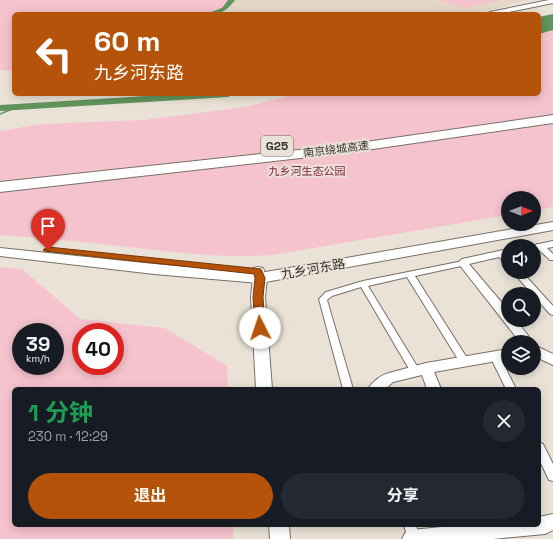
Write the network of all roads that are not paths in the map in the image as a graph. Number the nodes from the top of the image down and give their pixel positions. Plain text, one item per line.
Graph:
1 (553, 2) edge
2 (500, 12) edge
3 (508, 12) edge
4 (553, 110) edge
5 (553, 119) edge
6 (0, 176) edge
7 (0, 187) edge
8 (553, 218) edge
9 (541, 221) edge
10 (553, 226) edge
11 (501, 228) edge
12 (0, 244) edge
13 (553, 244) edge
14 (541, 246) edge
15 (541, 250) edge
16 (0, 252) edge
17 (501, 256) edge
18 (553, 258) edge
19 (463, 263) junction
20 (259, 275) junction
21 (410, 275) junction
22 (523, 279) edge
23 (364, 284) junction
24 (501, 309) edge
25 (553, 312) edge
26 (515, 327) edge
27 (522, 335) edge
28 (541, 354) edge
29 (501, 355) edge
30 (553, 360) edge
31 (464, 361) junction
32 (421, 369) junction
33 (507, 375) edge
34 (264, 387) edge
35 (347, 387) edge
36 (378, 387) edge
37 (433, 387) edge
38 (510, 387) edge
39 (541, 451) edge
40 (553, 476) edge
41 (553, 522) edge
42 (541, 525) edge
43 (279, 527) edge
44 (411, 527) edge
45 (506, 527) edge
46 (487, 528) edge
47 (280, 539) edge
48 (411, 539) edge
49 (414, 539) edge

1 - 2 main road
1 - 3 main road
4 - 6 highway, 南京绕城高速 / G25
5 - 7 highway, 南京绕城高速 / G25
8 - 9 main road
10 - 20 main road, 九乡河东路
11 - 20 main road, 九乡河东路
12 - 20 main road, 九乡河东路
13 - 14 street
15 - 18 street
16 - 20 main road, 九乡河东路
17 - 19 street
19 - 21 street
19 - 24 street
20 - 34 street
21 - 23 street
21 - 31 street
22 - 25 street
23 - 32 street
23 - 35 street
26 - 27 street
28 - 30 street
29 - 31 street
31 - 32 street
32 - 36 street
32 - 37 street
33 - 38 street
39 - 40 street
41 - 42 street
43 - 47 street
44 - 49 street
45 - 46 street
46 - 49 street
48 - 49 street

